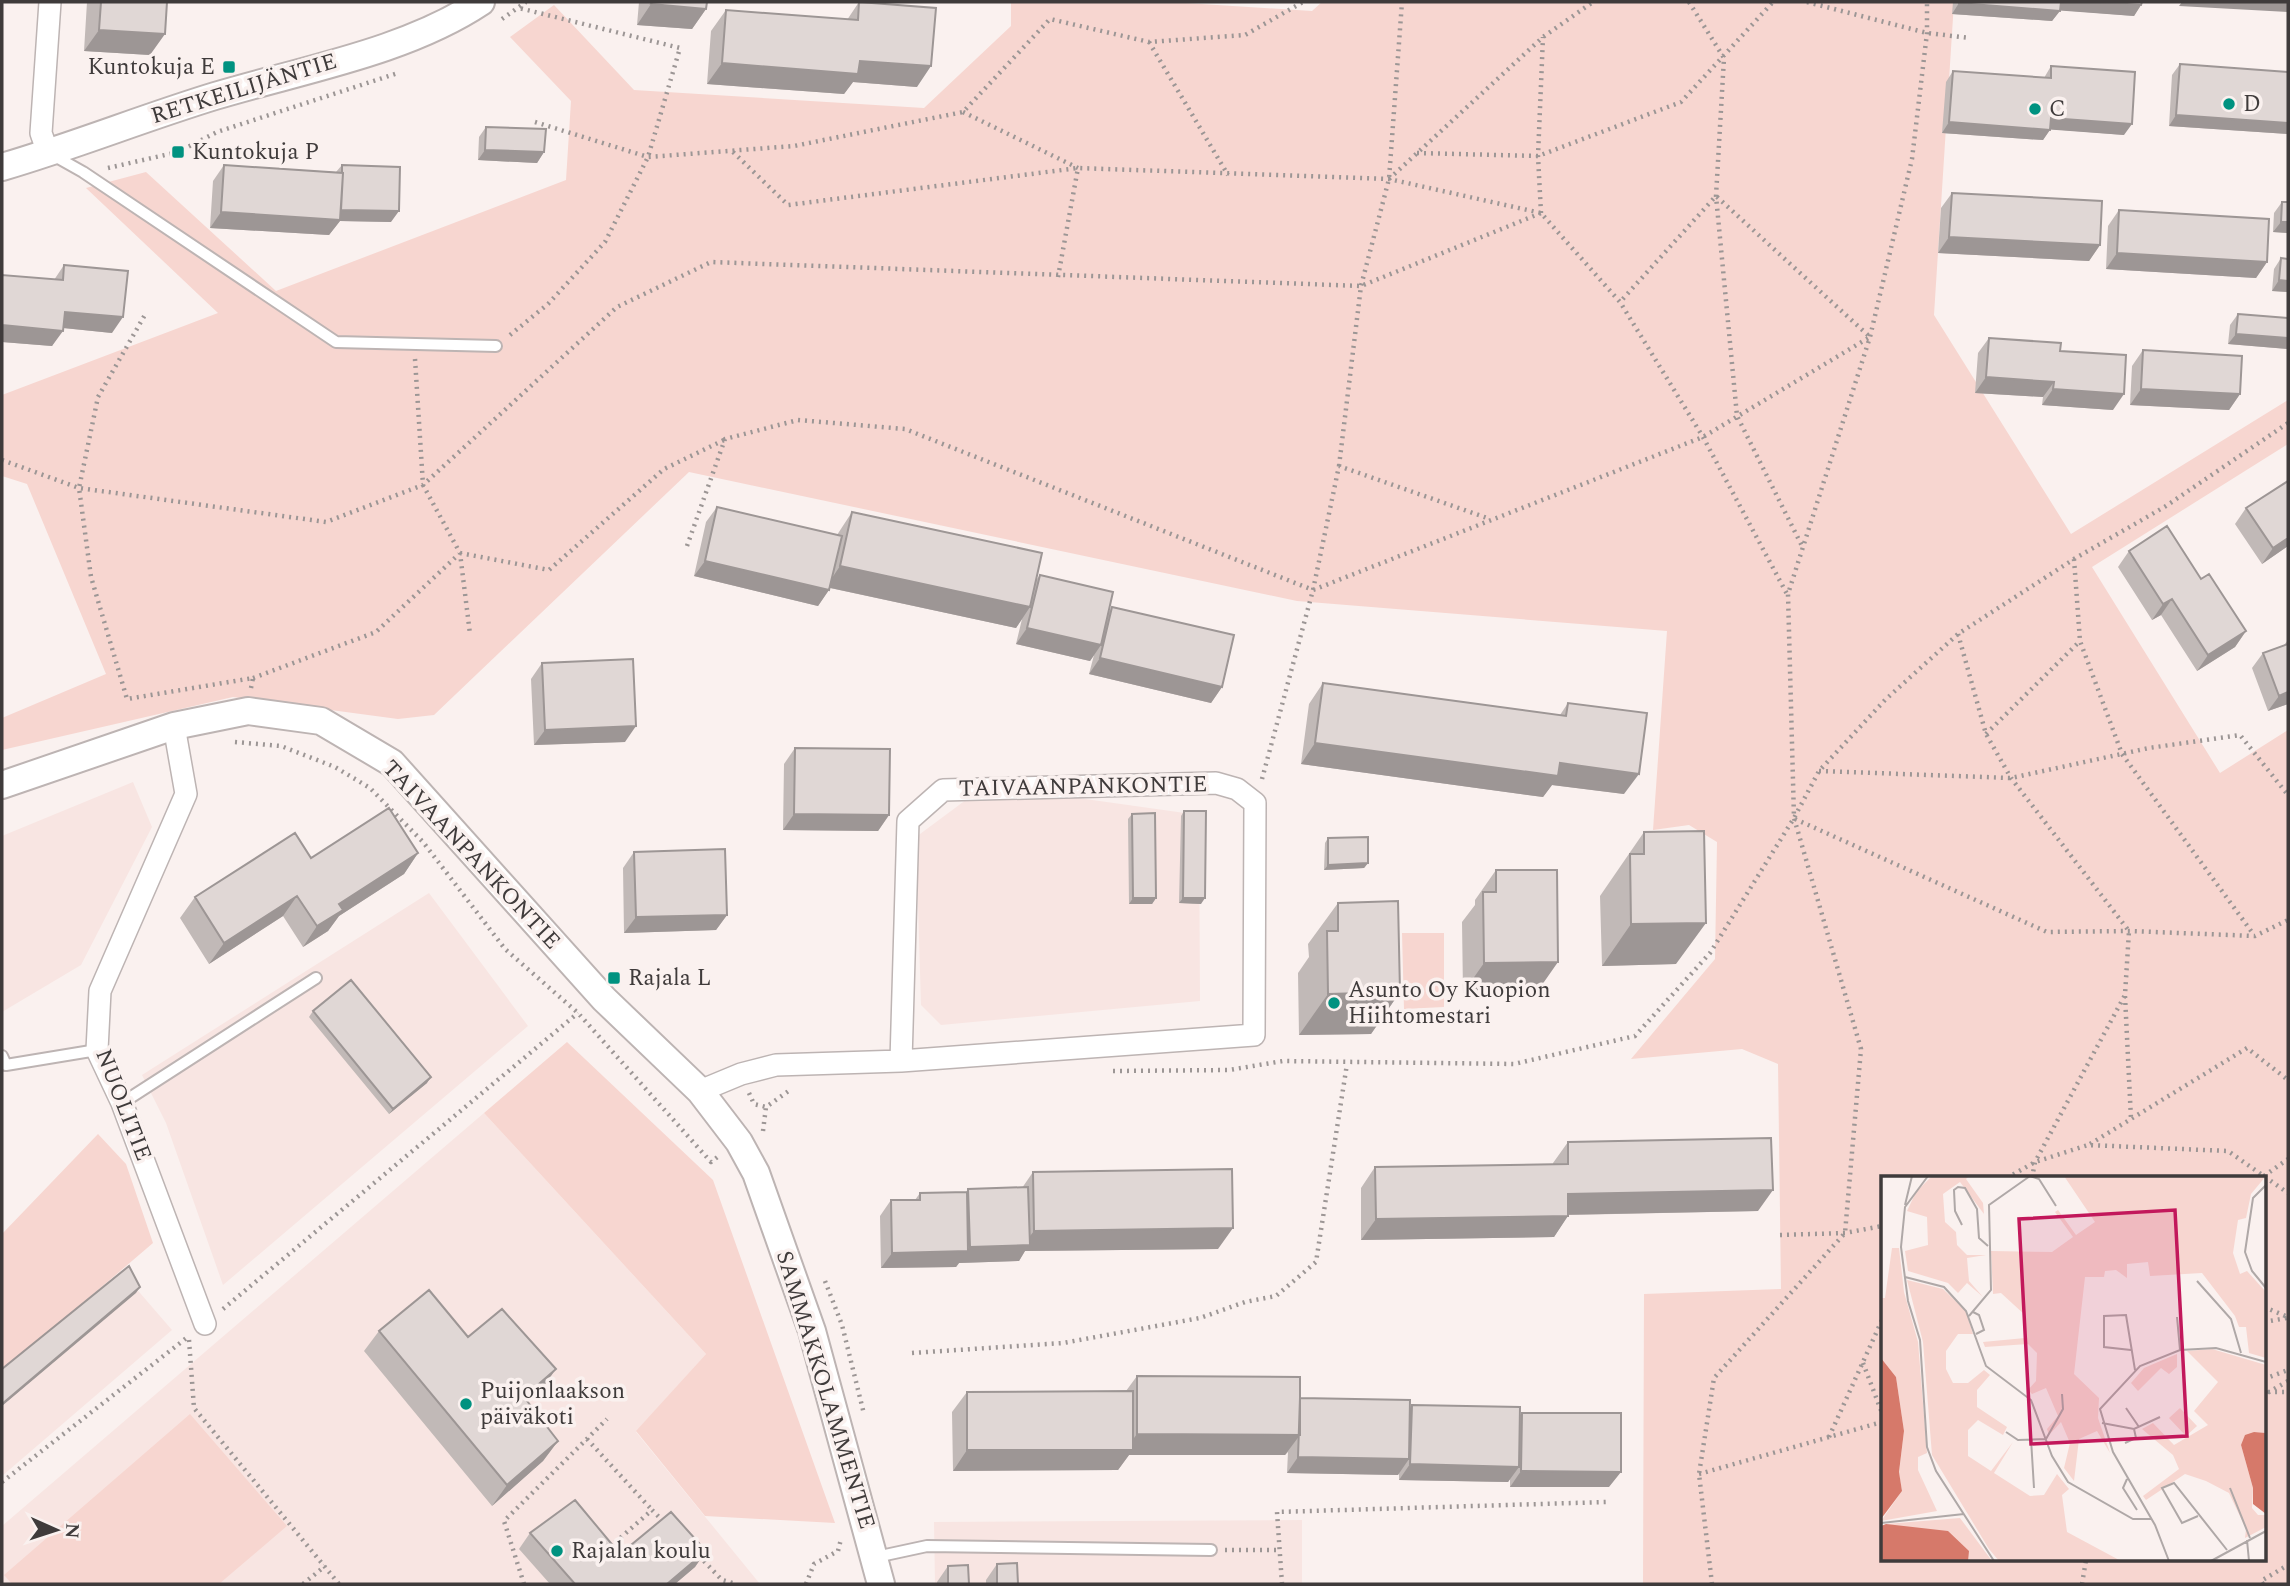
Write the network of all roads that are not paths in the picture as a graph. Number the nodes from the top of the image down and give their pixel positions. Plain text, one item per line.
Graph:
1 (50, 2) edge
2 (490, 11) edge
3 (48, 153) junction
4 (2, 167) edge
5 (495, 346) road end
6 (174, 726) junction
7 (2, 785) edge
8 (316, 978) dead end
9 (97, 1050) junction
10 (2, 1056) edge
11 (901, 1061) junction
12 (700, 1091) junction
13 (122, 1103) junction
14 (197, 1330) road end
15 (1211, 1550) road end
16 (876, 1557) junction
17 (881, 1584) edge

1 - 3 street
2 - 3 street, RETKEILIJÄNTIE
3 - 4 street, RETKEILIJÄNTIE
3 - 5 lane
6 - 7 street, TAIVAANPANKONTIE
6 - 9 street, NUOLITIE
6 - 12 street, TAIVAANPANKONTIE
8 - 13 lane
9 - 10 lane
9 - 13 street, NUOLITIE
11 - 11 street, TAIVAANPANKONTIE
11 - 12 street
12 - 16 street, SAMMAKKOLAMMENTIE
13 - 14 street, NUOLITIE
15 - 16 lane
16 - 17 street, SAMMAKKOLAMMENTIE

